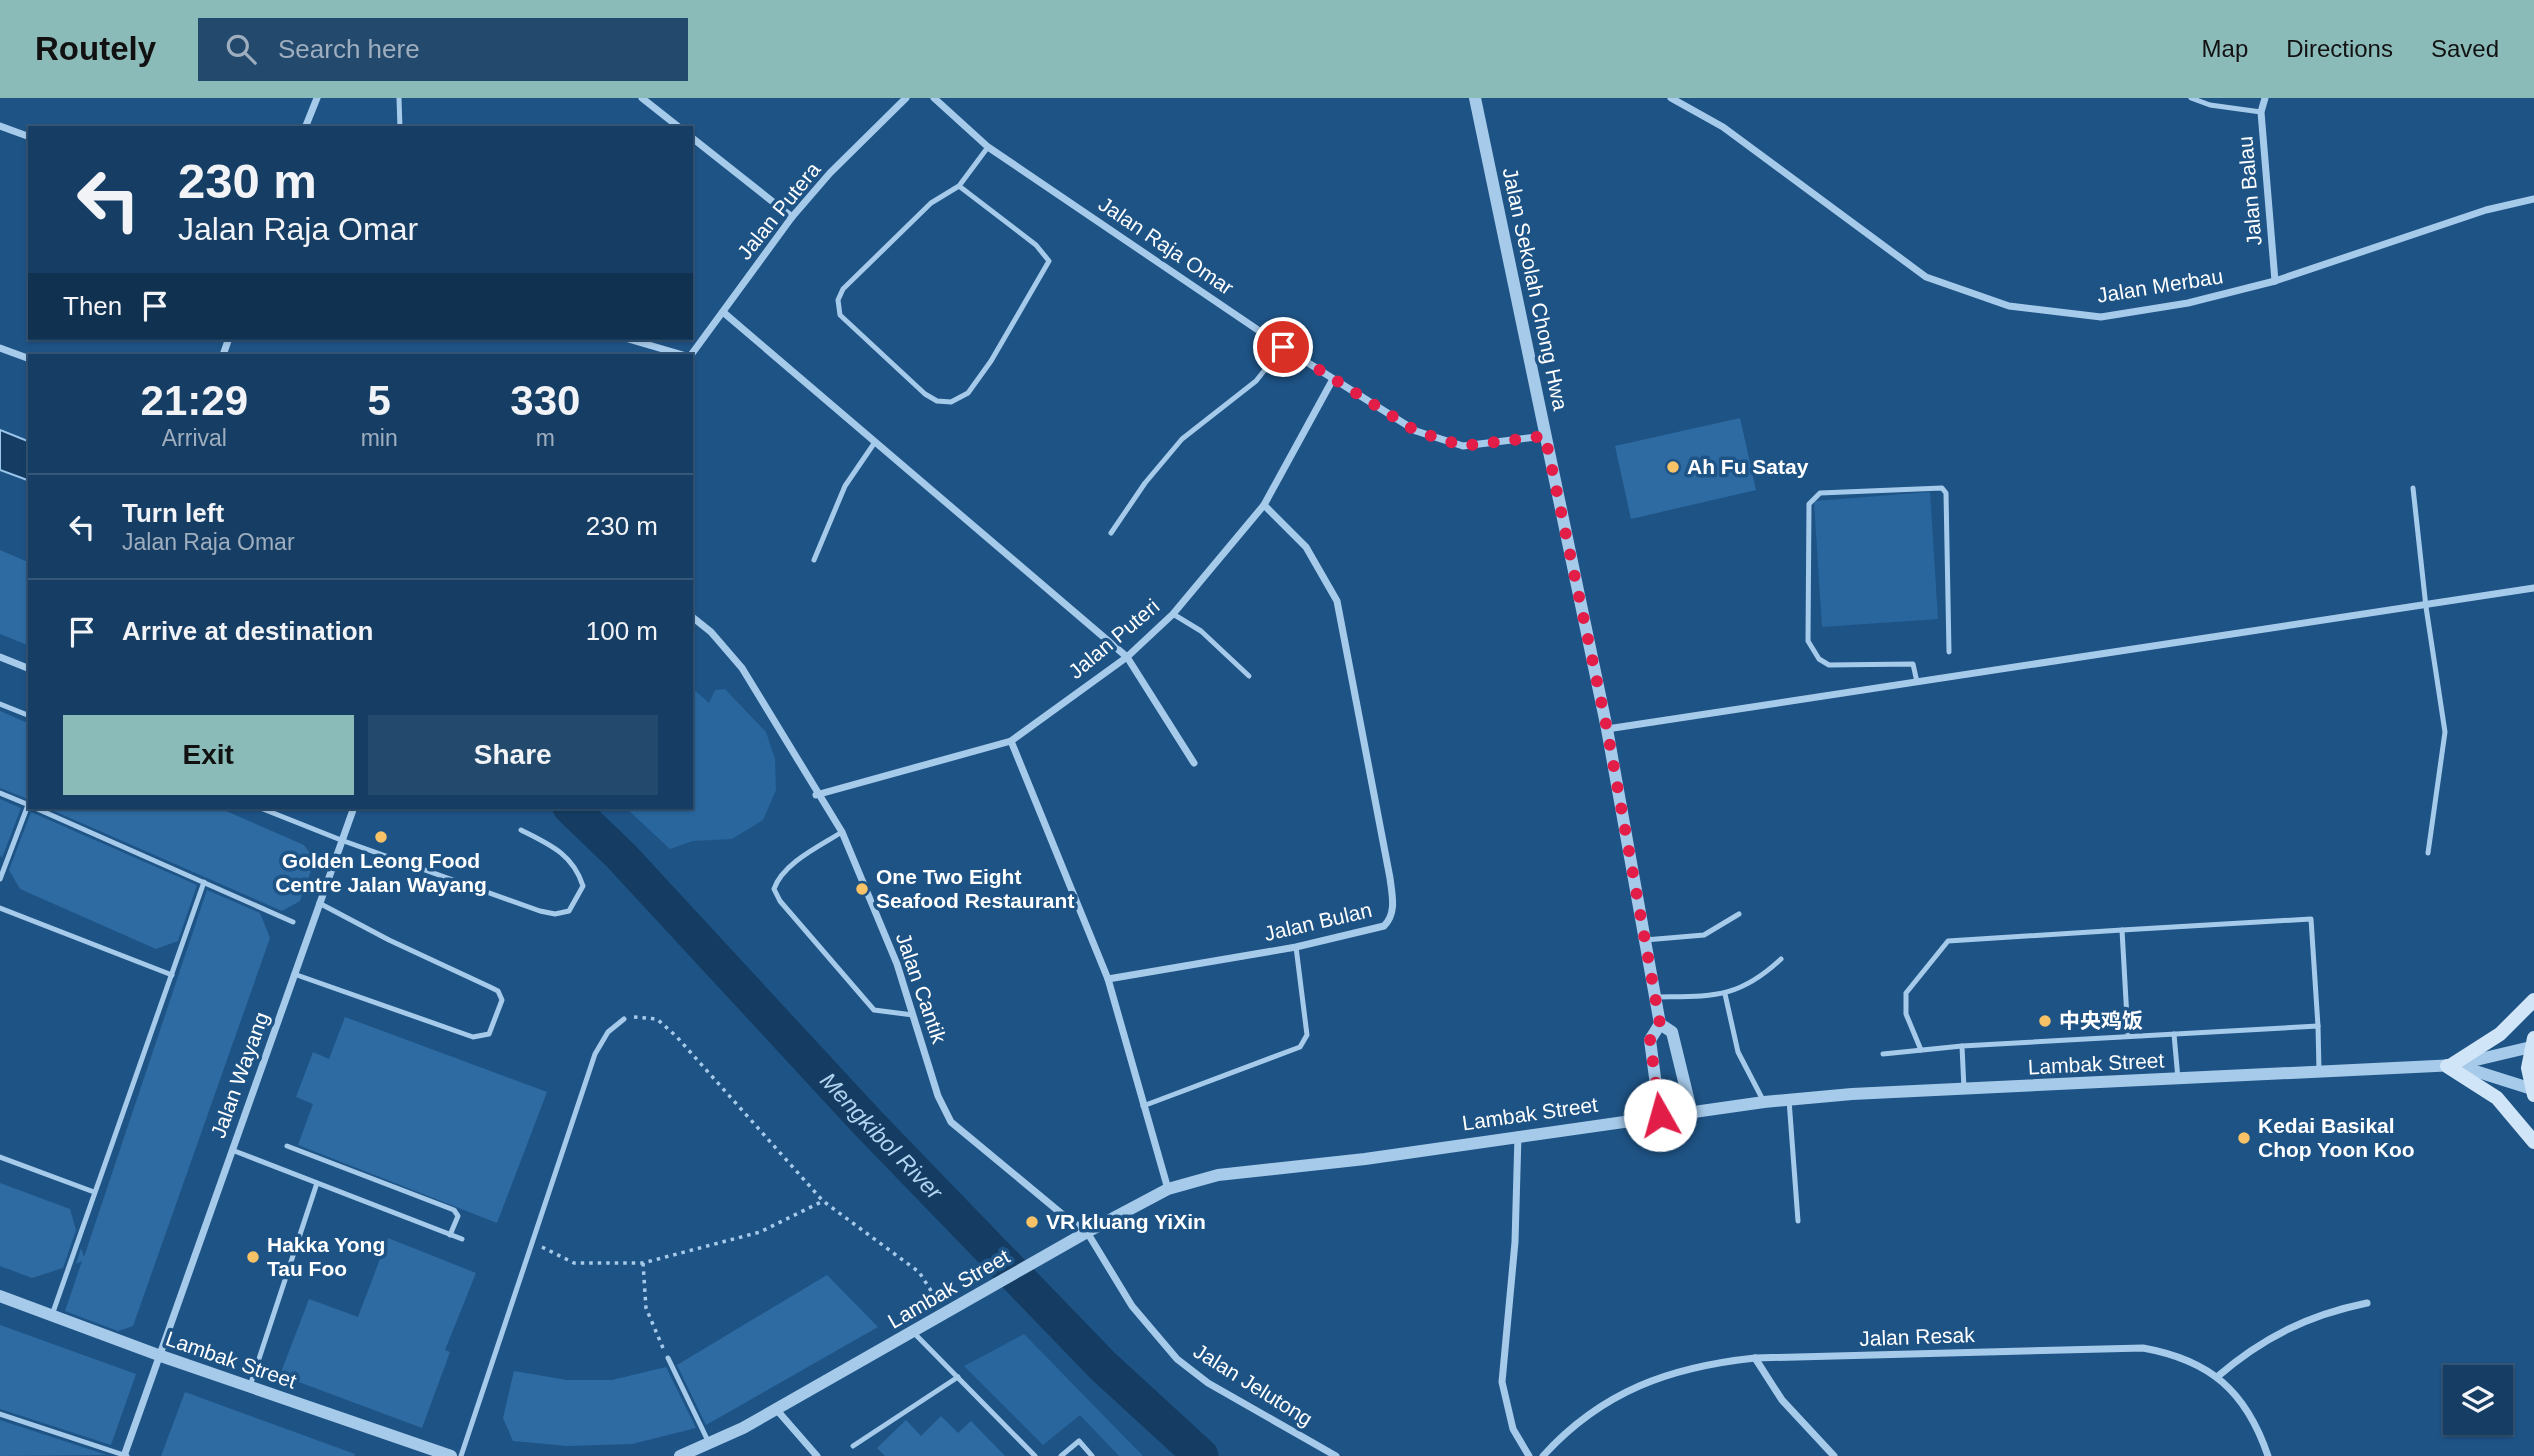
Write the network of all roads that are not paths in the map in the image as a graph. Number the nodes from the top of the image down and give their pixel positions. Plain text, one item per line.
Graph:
1 (317, 98) edge
2 (399, 98) edge
3 (642, 98) edge
4 (906, 98) edge
5 (934, 98) edge
6 (1478, 98) edge
7 (1671, 98) edge
8 (2191, 98) edge
9 (2265, 98) edge
10 (2261, 112) junction
11 (0, 125) edge
12 (306, 126) edge
13 (400, 126) edge
14 (677, 126) edge
15 (28, 136) edge
16 (693, 139) edge
17 (988, 147) junction
18 (959, 186) junction
19 (2534, 199) edge
20 (792, 217) junction
21 (2275, 281) junction
22 (723, 312) junction
23 (632, 340) edge
24 (1283, 347) junction
25 (0, 348) edge
26 (679, 354) edge
27 (692, 354) edge
28 (28, 358) edge
29 (1333, 379) junction
30 (1545, 436) junction
31 (875, 442) junction
32 (2413, 488) dead end
33 (1264, 505) junction
34 (1111, 533) dead end
35 (814, 560) dead end
36 (2534, 588) edge
37 (2426, 607) junction
38 (1173, 614) junction
39 (693, 618) edge
40 (1949, 652) dead end
41 (0, 657) edge
42 (1127, 657) junction
43 (28, 667) edge
44 (1249, 676) dead end
45 (1917, 682) junction
46 (0, 704) edge
47 (28, 715) edge
48 (1607, 729) junction
49 (1010, 741) junction
50 (1194, 764) dead end
51 (0, 793) edge
52 (816, 795) junction
53 (28, 805) edge
54 (29, 809) edge
55 (37, 809) edge
56 (263, 809) edge
57 (353, 809) edge
58 (521, 830) dead end
59 (842, 832) junction
60 (341, 840) junction
61 (2428, 853) dead end
62 (0, 879) edge
63 (204, 882) junction
64 (319, 903) junction
65 (0, 908) edge
66 (1739, 914) dead end
67 (293, 922) dead end
68 (2122, 930) junction
69 (1646, 940) junction
70 (1296, 947) junction
71 (1781, 959) dead end
72 (294, 974) junction
73 (172, 975) junction
74 (1108, 979) junction
75 (1725, 994) junction
76 (1655, 997) junction
77 (2534, 1000) edge
78 (913, 1016) junction
79 (624, 1019) road end
80 (1660, 1024) junction
81 (2318, 1026) junction
82 (2174, 1034) junction
83 (2128, 1036) junction
84 (2532, 1042) edge
85 (1962, 1046) junction
86 (1921, 1050) junction
87 (1883, 1054) dead end
88 (2451, 1066) junction
89 (2319, 1073) junction
90 (2178, 1079) junction
91 (1964, 1089) junction
92 (2533, 1092) edge
93 (1789, 1100) junction
94 (1764, 1102) junction
95 (1143, 1106) junction
96 (1691, 1110) junction
97 (1660, 1115) junction
98 (1518, 1135) junction
99 (2534, 1142) edge
100 (287, 1146) dead end
101 (232, 1150) junction
102 (0, 1157) edge
103 (317, 1182) junction
104 (1168, 1189) junction
105 (94, 1192) junction
106 (1798, 1221) dead end
107 (1087, 1231) junction
108 (450, 1235) junction
109 (462, 1239) dead end
110 (0, 1296) edge
111 (2367, 1303) dead end
112 (52, 1315) junction
113 (914, 1333) junction
114 (160, 1356) junction
115 (667, 1357) road end
116 (1755, 1359) junction
117 (958, 1377) junction
118 (2217, 1377) junction
119 (250, 1387) junction
120 (776, 1409) junction
121 (0, 1414) edge
122 (709, 1443) junction
123 (853, 1447) dead end
124 (125, 1456) edge
125 (452, 1456) edge
126 (461, 1456) edge
127 (680, 1456) edge
128 (817, 1456) edge
129 (1035, 1456) edge
130 (1061, 1456) edge
131 (1092, 1456) edge
132 (1336, 1456) edge
133 (1529, 1456) edge
134 (1543, 1456) edge
135 (1834, 1456) edge
136 (2268, 1456) edge

1 - 12 street
2 - 13 lane
3 - 14 street
4 - 20 street, Jalan Putera
5 - 17 street, Jalan Raja Omar
6 - 30 street, Jalan Sekolah Chong Hwa
7 - 21 street, Jalan Merbau
8 - 10 lane
9 - 10 street, Jalan Balau
10 - 21 street, Jalan Balau
11 - 15 street
16 - 20 street
17 - 18 lane
17 - 24 street, Jalan Raja Omar
18 - 18 lane
19 - 21 street, Jalan Merbau
20 - 22 street, Jalan Putera
22 - 27 street, Jalan Putera
22 - 31 street
23 - 26 street
24 - 29 street, Jalan Raja Omar
24 - 34 lane
25 - 28 street
29 - 30 street, Jalan Raja Omar
29 - 33 street, Jalan Puteri
30 - 48 street, Jalan Sekolah Chong Hwa
31 - 35 lane
31 - 42 street
32 - 37 lane
33 - 38 street, Jalan Puteri
33 - 70 street, Jalan Bulan
36 - 37 street
37 - 45 street
37 - 61 lane
38 - 42 street, Jalan Puteri
38 - 44 lane
39 - 52 street, Jalan Cantik
40 - 45 lane
41 - 43 street
42 - 49 street, Jalan Puteri
42 - 50 street
45 - 48 street
46 - 47 lane
48 - 69 street, Jalan Sekolah Chong Hwa
49 - 52 street, Jalan Puteri
49 - 74 street
51 - 53 lane
52 - 59 street, Jalan Cantik
54 - 62 lane
55 - 63 lane
56 - 60 lane
57 - 60 street, Jalan Wayang
58 - 60 lane
59 - 78 street, Jalan Cantik
59 - 78 lane
60 - 64 street, Jalan Wayang
63 - 67 lane
63 - 73 lane
64 - 72 street, Jalan Wayang
64 - 72 lane
65 - 73 lane
66 - 69 lane
68 - 81 lane
68 - 83 lane
68 - 86 lane
69 - 76 street, Jalan Sekolah Chong Hwa
70 - 74 street, Jalan Bulan
70 - 95 lane
71 - 75 lane
72 - 101 street, Jalan Wayang
73 - 105 lane
74 - 95 street
75 - 76 lane
75 - 94 lane
76 - 80 street, Jalan Sekolah Chong Hwa
77 - 88 main road
78 - 107 street, Jalan Cantik
79 - 126 lane
80 - 96 street, Jalan Sekolah Chong Hwa
80 - 97 street, Jalan Sekolah Chong Hwa
81 - 82 lane
81 - 89 lane
82 - 83 lane
82 - 90 lane
83 - 85 lane
84 - 88 street
84 - 92 main road
85 - 86 lane
85 - 91 lane
86 - 87 lane
88 - 89 street, Lambak Street
88 - 92 street
88 - 99 main road
89 - 90 street, Lambak Street
90 - 91 street, Lambak Street
91 - 93 street, Lambak Street
93 - 94 street, Lambak Street
93 - 106 lane
94 - 96 street, Lambak Street
95 - 104 street
96 - 97 street, Lambak Street
97 - 98 street, Lambak Street
98 - 104 street, Lambak Street
98 - 133 street
100 - 108 lane
101 - 103 lane
101 - 114 street, Jalan Wayang
102 - 105 lane
103 - 108 lane
103 - 119 lane
104 - 107 street, Lambak Street
105 - 112 lane
107 - 113 street, Lambak Street
107 - 132 street, Jalan Jelutong
108 - 109 lane
110 - 112 street, Lambak Street
111 - 118 street
112 - 114 street, Lambak Street
113 - 117 lane
113 - 120 street, Lambak Street
114 - 119 street, Lambak Street
114 - 124 street, Jalan Wayang
115 - 122 lane
116 - 118 street, Jalan Resak
116 - 134 street, Jalan Resak
116 - 135 street
117 - 123 lane
117 - 129 lane
118 - 136 street, Jalan Resak
119 - 125 street, Lambak Street
120 - 122 street, Lambak Street
120 - 128 street
121 - 124 lane
122 - 127 street, Lambak Street
130 - 131 lane

